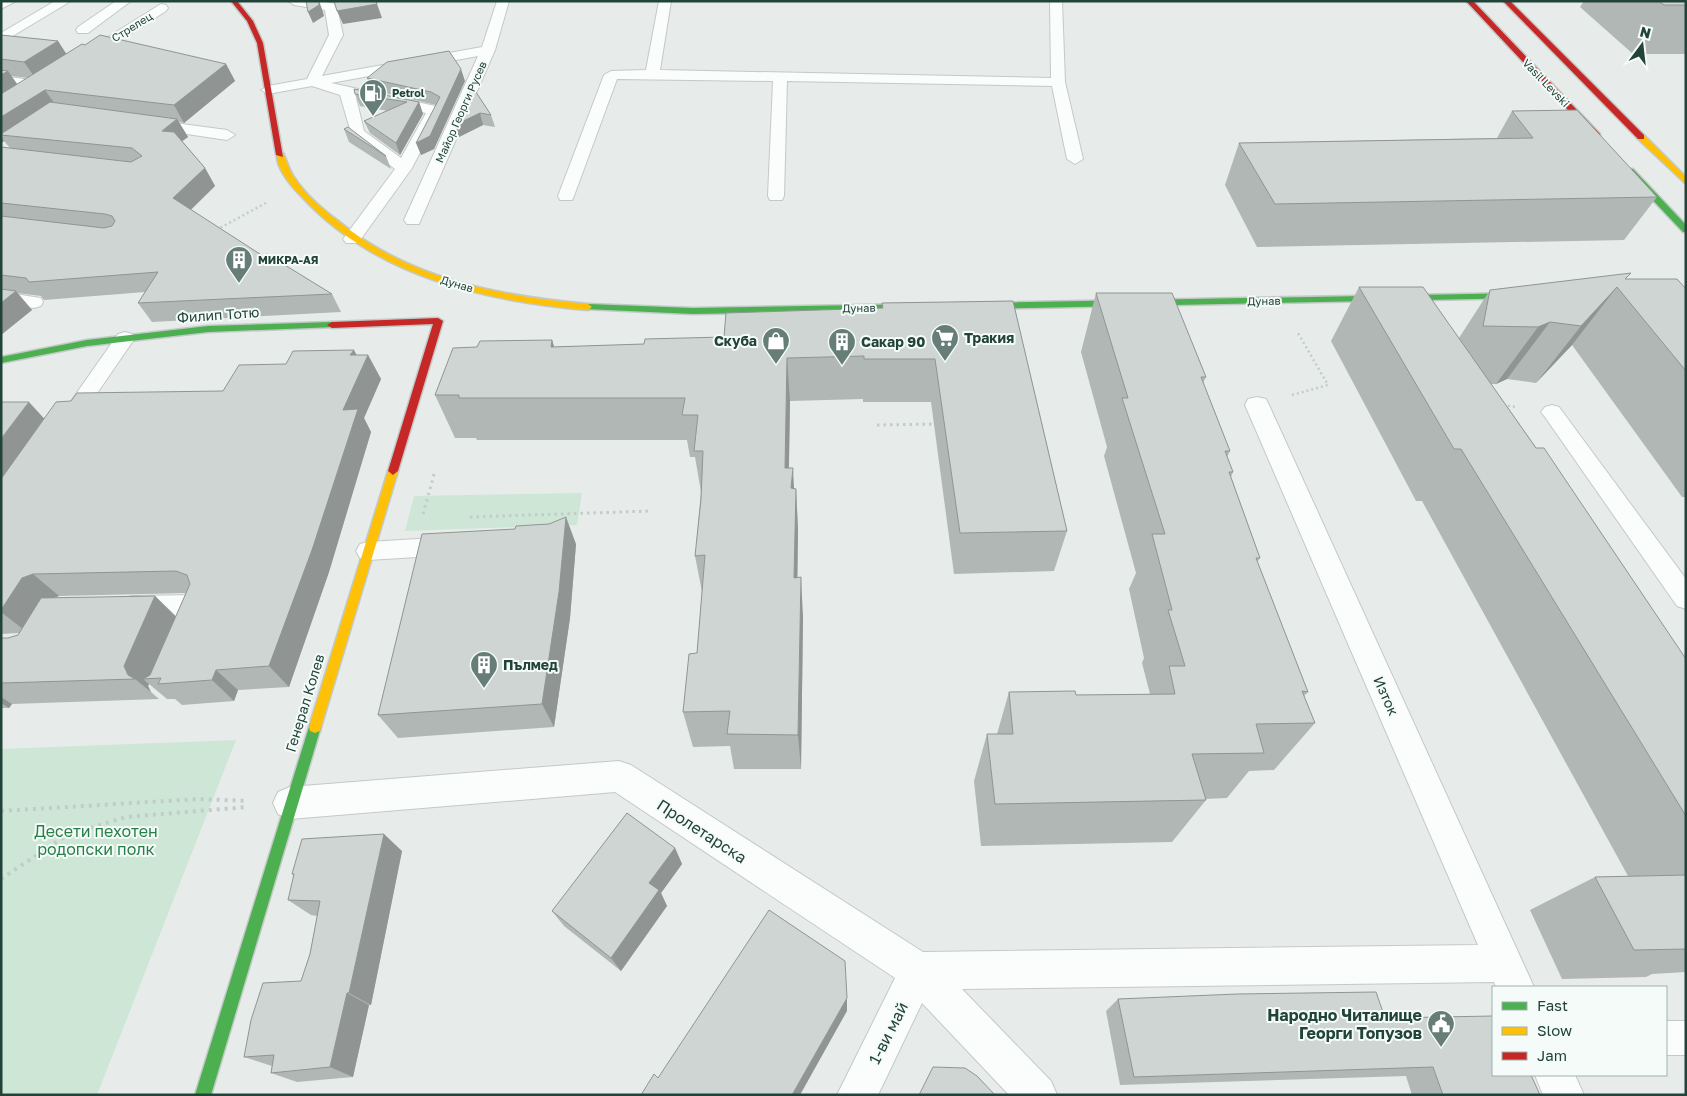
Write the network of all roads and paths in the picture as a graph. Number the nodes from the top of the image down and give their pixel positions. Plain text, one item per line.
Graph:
1 (9, 1) edge
2 (65, 1) edge
3 (125, 1) edge
4 (234, 1) edge
5 (294, 1) edge
6 (502, 1) edge
7 (665, 1) edge
8 (1056, 1) edge
9 (1469, 1) edge
10 (1506, 1) edge
11 (1, 5) edge
12 (162, 8) dead end
13 (83, 30) dead end
14 (1, 40) edge
15 (20, 44) edge
16 (488, 50) junction
17 (72, 65) edge
18 (652, 74) junction
19 (55, 75) edge
20 (780, 76) junction
21 (1, 80) edge
22 (312, 82) junction
23 (1058, 82) junction
24 (39, 85) junction
25 (268, 90) junction
26 (348, 92) junction
27 (16, 100) edge
28 (134, 123) edge
29 (228, 135) dead end
30 (1604, 144) edge
31 (1076, 159) dead end
32 (1625, 166) edge
33 (404, 168) junction
34 (1686, 182) edge
35 (295, 187) junction
36 (566, 196) dead end
37 (776, 196) dead end
38 (413, 220) dead end
39 (1686, 230) edge
40 (212, 232) edge
41 (352, 239) junction
42 (1537, 295) edge
43 (1, 298) edge
44 (1278, 300) junction
45 (34, 302) dead end
46 (960, 306) edge
47 (930, 307) edge
48 (438, 321) joint
49 (125, 338) junction
50 (1, 360) edge
51 (1494, 404) edge
52 (1258, 405) joint
53 (1552, 412) joint
54 (945, 424) edge
55 (877, 426) dead end
56 (60, 432) edge
57 (437, 462) dead end
58 (651, 511) dead end
59 (462, 518) dead end
60 (422, 519) dead end
61 (473, 545) edge
62 (368, 551) junction
63 (1686, 599) edge
64 (108, 607) edge
65 (182, 642) edge
66 (290, 803) junction
67 (1, 811) edge
68 (1, 879) edge
69 (918, 971) junction
70 (1510, 975) edge
71 (1667, 1038) edge
72 (1686, 1038) edge
73 (1555, 1076) edge
74 (203, 1095) edge
75 (857, 1095) edge
76 (1036, 1095) edge
77 (1564, 1095) edge

1 - 11 street
2 - 14 lane
3 - 13 lane
4 - 25 main road, Дунав
5 - 22 lane
6 - 16 lane, Майор Георги Русев
7 - 18 lane
8 - 23 lane
9 - 30 main road, Vasil Levski
10 - 34 main road
12 - 17 street, Стрелец
14 - 15 lane
16 - 22 lane
16 - 38 lane, Майор Георги Русев
18 - 20 lane
18 - 36 lane
19 - 24 street
20 - 23 lane
20 - 37 lane
21 - 24 lane
22 - 25 lane
22 - 26 lane
23 - 31 lane
24 - 27 street
25 - 35 main road, Дунав
26 - 33 lane
26 - 33 lane
28 - 29 lane
32 - 39 main road
33 - 41 lane
35 - 40 path
35 - 41 main road, Дунав
41 - 47 main road, Дунав
42 - 44 main road, Дунав
43 - 45 lane
44 - 46 main road, Дунав
44 - 52 path
48 - 49 main road, Филип Тотю
48 - 62 main road, Генерал Колев
49 - 50 main road, Филип Тотю
49 - 56 lane
51 - 53 path
52 - 70 street, Изток
53 - 63 lane
54 - 55 path
57 - 60 path
58 - 59 path
61 - 62 lane
62 - 66 main road, Генерал Колев
64 - 65 lane
66 - 67 path
66 - 68 path
66 - 69 street, Пролетарска
66 - 74 main road, Генерал Колев
69 - 70 street
69 - 75 street, 1-ви май
69 - 76 street, Пролетарска
71 - 72 lane
73 - 77 street

